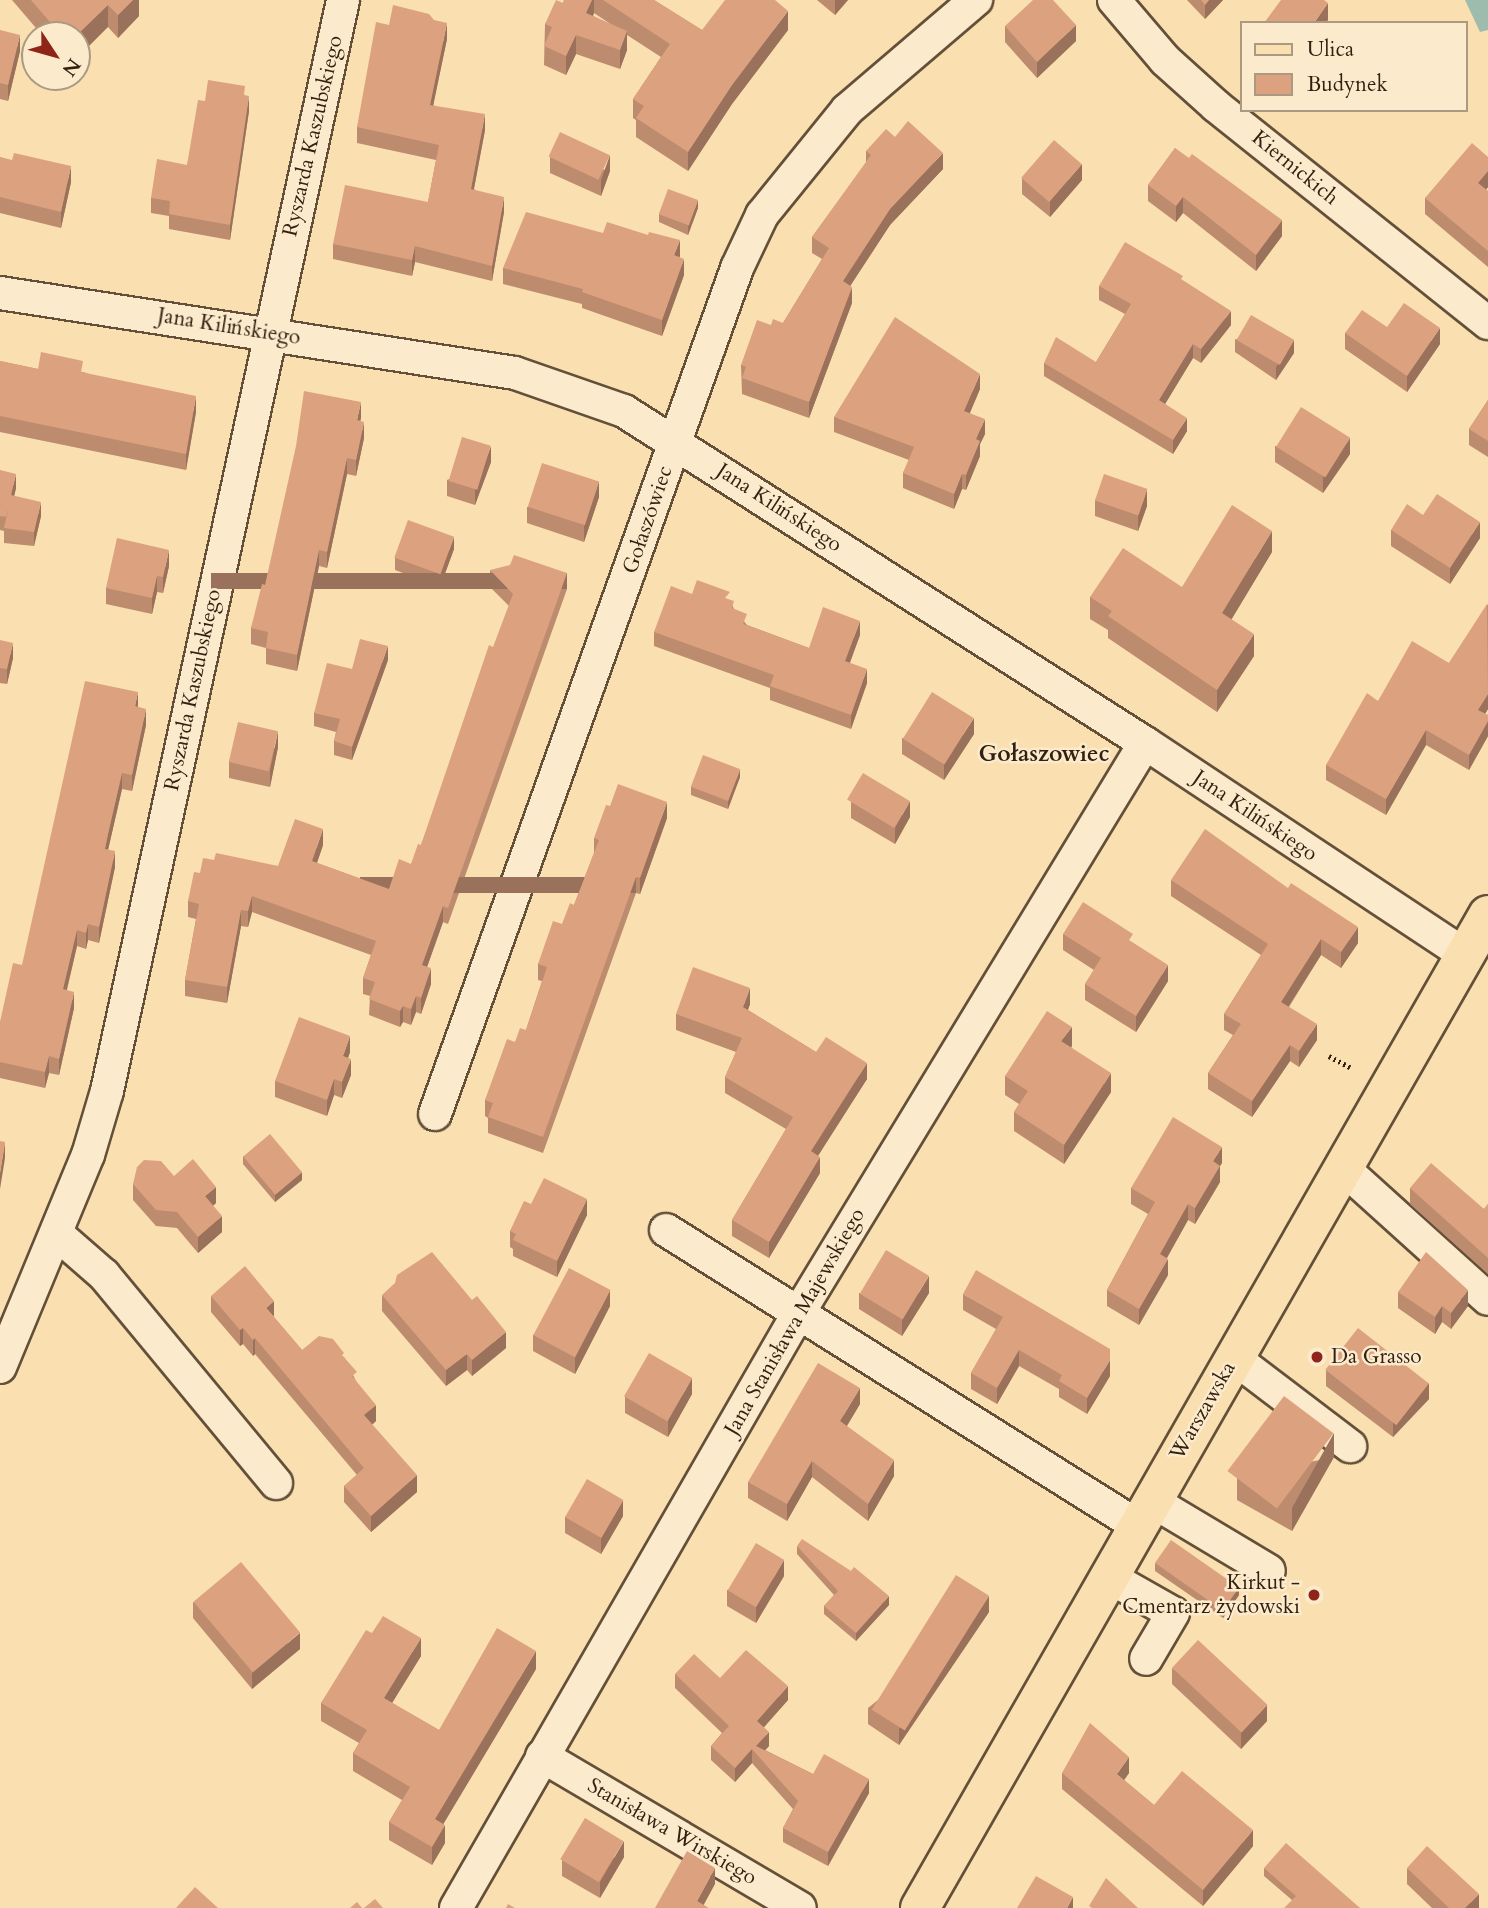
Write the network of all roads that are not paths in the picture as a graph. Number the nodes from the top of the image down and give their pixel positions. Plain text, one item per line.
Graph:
1 (343, 0) edge
2 (976, 0) edge
3 (1114, 0) edge
4 (0, 293) edge
5 (1488, 323) edge
6 (269, 333) junction
7 (675, 441) junction
8 (1145, 743) junction
9 (1488, 915) edge
10 (1465, 955) junction
11 (435, 1114) dead end
12 (1343, 1168) junction
13 (666, 1230) dead end
14 (57, 1234) junction
15 (1488, 1299) edge
16 (798, 1314) junction
17 (1234, 1358) junction
18 (0, 1367) edge
19 (1350, 1446) dead end
20 (276, 1483) dead end
21 (1145, 1513) junction
22 (1269, 1571) dead end
23 (1109, 1577) junction
24 (1146, 1659) dead end
25 (542, 1756) junction
26 (456, 1908) edge
27 (800, 1908) edge
28 (920, 1908) edge

1 - 6 street, Ryszarda Kaszubskiego
2 - 7 street, Gołaszówiec
3 - 5 street, Kiernickich
4 - 6 street, Jana Kilińskiego
6 - 7 street, Jana Kilińskiego
6 - 14 street, Ryszarda Kaszubskiego
7 - 8 street, Jana Kilińskiego
7 - 11 street, Gołaszówiec
8 - 10 street, Jana Kilińskiego
8 - 16 street, Jana Stanisława Majewskiego
9 - 10 main road, Warszawska
10 - 12 main road, Warszawska
12 - 15 street
12 - 17 main road, Warszawska
13 - 16 street
14 - 18 street, Ryszarda Kaszubskiego
14 - 20 street
16 - 21 street
16 - 25 street, Jana Stanisława Majewskiego
17 - 19 street
17 - 21 main road, Warszawska
21 - 22 street
21 - 23 main road, Warszawska
23 - 24 street
23 - 28 main road, Warszawska
25 - 26 street, Jana Stanisława Majewskiego
25 - 27 street, Stanisława Wirskiego

